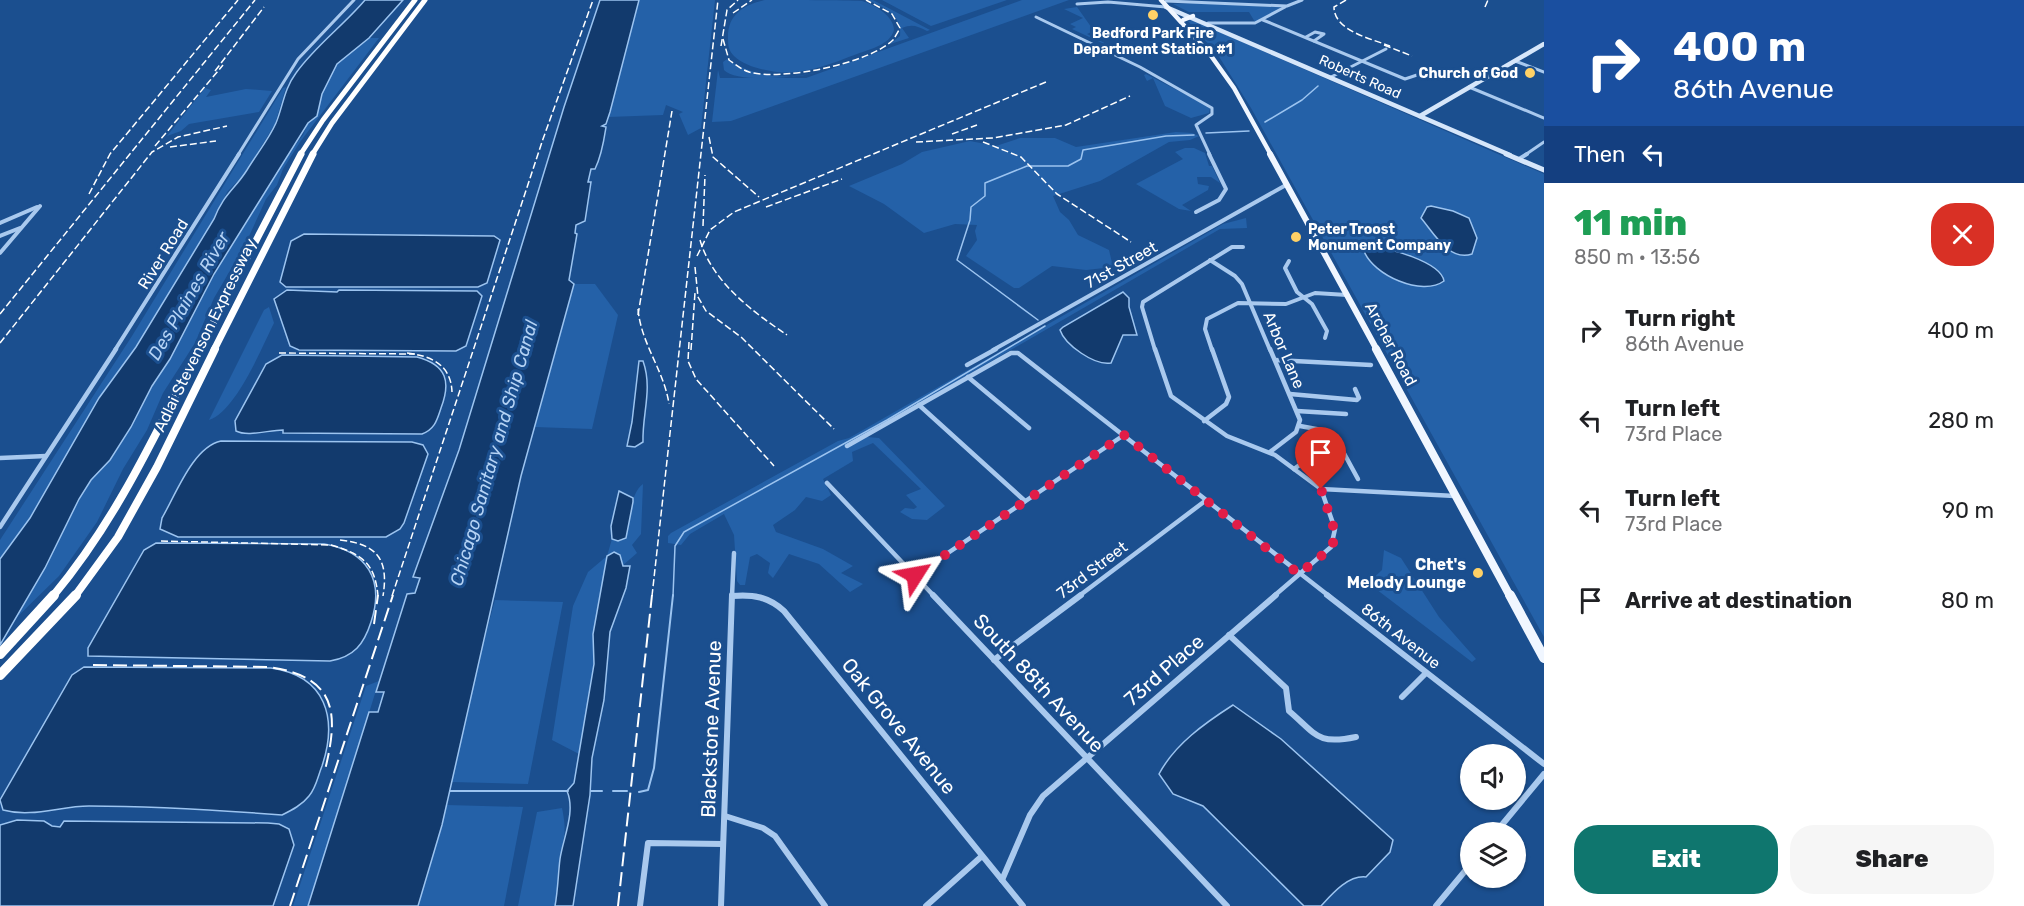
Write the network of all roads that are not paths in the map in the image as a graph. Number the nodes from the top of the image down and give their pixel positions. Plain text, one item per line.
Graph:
1 (354, 0) edge
2 (415, 0) edge
3 (425, 0) edge
4 (1265, 0) edge
5 (1302, 0) edge
6 (1167, 2) edge
7 (1077, 4) dead end
8 (1270, 5) junction
9 (1287, 6) junction
10 (1173, 9) junction
11 (1192, 16) junction
12 (1036, 17) dead end
13 (1183, 20) junction
14 (1263, 20) junction
15 (1208, 23) junction
16 (1306, 37) junction
17 (1314, 40) junction
18 (1544, 44) edge
19 (1205, 48) junction
20 (1386, 49) dead end
21 (1362, 61) junction
22 (1515, 61) junction
23 (1544, 72) edge
24 (1418, 75) dead end
25 (1330, 77) junction
26 (1469, 87) junction
27 (1420, 116) junction
28 (1544, 118) edge
29 (1544, 143) edge
30 (1519, 159) junction
31 (1544, 170) edge
32 (1286, 185) junction
33 (1196, 212) dead end
34 (0, 223) edge
35 (23, 227) junction
36 (0, 236) edge
37 (1243, 247) dead end
38 (2, 250) edge
39 (1210, 261) junction
40 (1289, 261) dead end
41 (1347, 295) junction
42 (1302, 297) junction
43 (1251, 304) junction
44 (1325, 338) dead end
45 (1275, 360) junction
46 (966, 365) dead end
47 (1371, 365) dead end
48 (968, 377) junction
49 (1355, 389) dead end
50 (1290, 394) junction
51 (919, 405) junction
52 (1297, 411) junction
53 (1346, 414) dead end
54 (1204, 421) junction
55 (1300, 426) junction
56 (1029, 428) dead end
57 (1124, 435) junction
58 (1332, 441) junction
59 (847, 446) dead end
60 (1270, 452) junction
61 (46, 456) junction
62 (0, 458) edge
63 (1294, 469) junction
64 (1358, 480) dead end
65 (828, 483) dead end
66 (1321, 489) junction
67 (1456, 496) junction
68 (1025, 501) junction
69 (1205, 501) junction
70 (0, 527) edge
71 (734, 553) dead end
72 (1299, 574) junction
73 (915, 575) junction
74 (732, 596) junction
75 (1229, 635) junction
76 (0, 654) edge
77 (1544, 658) edge
78 (994, 660) junction
79 (1426, 673) junction
80 (0, 675) edge
81 (1402, 697) dead end
82 (1356, 737) dead end
83 (1086, 757) junction
84 (1544, 764) edge
85 (1544, 774) edge
86 (725, 816) junction
87 (1504, 822) edge
88 (723, 844) junction
89 (982, 856) junction
90 (1460, 877) edge
91 (1002, 880) junction
92 (640, 906) edge
93 (721, 906) edge
94 (825, 906) edge
95 (926, 906) edge
96 (1023, 906) edge
97 (1227, 906) edge
98 (1436, 906) edge

1 - 61 street, River Road
2 - 76 highway, Adlai Stevenson Expressway
3 - 80 highway, Adlai Stevenson Expressway
4 - 8 street
5 - 9 street
6 - 7 street
6 - 8 street
6 - 10 street, Roberts Road
6 - 19 main road, Archer Road
8 - 9 street
9 - 14 street
10 - 11 street, Roberts Road
10 - 13 main road, Archer Road
11 - 13 main road
11 - 15 street, Roberts Road
12 - 33 street
13 - 19 main road, Archer Road
14 - 15 street
14 - 16 street
15 - 25 street, Roberts Road
16 - 17 street
16 - 17 street
17 - 21 street
18 - 22 street
19 - 32 main road, Archer Road
20 - 21 street
21 - 24 street
21 - 25 street
22 - 23 street
22 - 26 street
25 - 27 street, Roberts Road
26 - 27 street
26 - 28 street
27 - 30 street, Roberts Road
29 - 30 street
30 - 31 street, Roberts Road
32 - 41 main road, Archer Road
32 - 46 street, 71st Street
34 - 35 street
35 - 36 street
35 - 38 street
37 - 39 street
39 - 43 street, Arbor Lane
39 - 54 street
40 - 42 street
41 - 42 street
41 - 67 main road, Archer Road
42 - 43 street
42 - 44 street
43 - 45 street, Arbor Lane
43 - 54 street
45 - 47 street
45 - 50 street, Arbor Lane
48 - 51 street
48 - 56 street
48 - 57 street, 86th Avenue
49 - 50 street
50 - 52 street, Arbor Lane
51 - 59 street
51 - 68 street
52 - 53 street
52 - 55 street, Arbor Lane
54 - 60 street
55 - 58 street
55 - 60 street
57 - 68 street
57 - 69 street, 86th Avenue
58 - 63 street
58 - 64 street
60 - 63 street
61 - 62 street
61 - 70 street, River Road
63 - 66 street
65 - 73 street, South 88th Avenue
66 - 67 street
66 - 72 street, 73rd Place
67 - 77 main road, Archer Road
68 - 73 street
69 - 72 street, 86th Avenue
69 - 78 street, 73rd Street
71 - 74 street, Blackstone Avenue
72 - 75 street, 73rd Place
72 - 79 street, 86th Avenue
73 - 78 street, South 88th Avenue
74 - 86 street, Blackstone Avenue
74 - 89 street, Oak Grove Avenue
75 - 82 street
75 - 83 street, 73rd Place
78 - 83 street, South 88th Avenue
79 - 81 street
79 - 84 street, 86th Avenue
83 - 91 street, 73rd Place
83 - 97 street, South 88th Avenue
85 - 87 street
86 - 88 street, Blackstone Avenue
86 - 94 street
88 - 92 street
88 - 93 street, Blackstone Avenue
89 - 91 street, Oak Grove Avenue
89 - 95 street
90 - 98 street
91 - 96 street, Oak Grove Avenue

